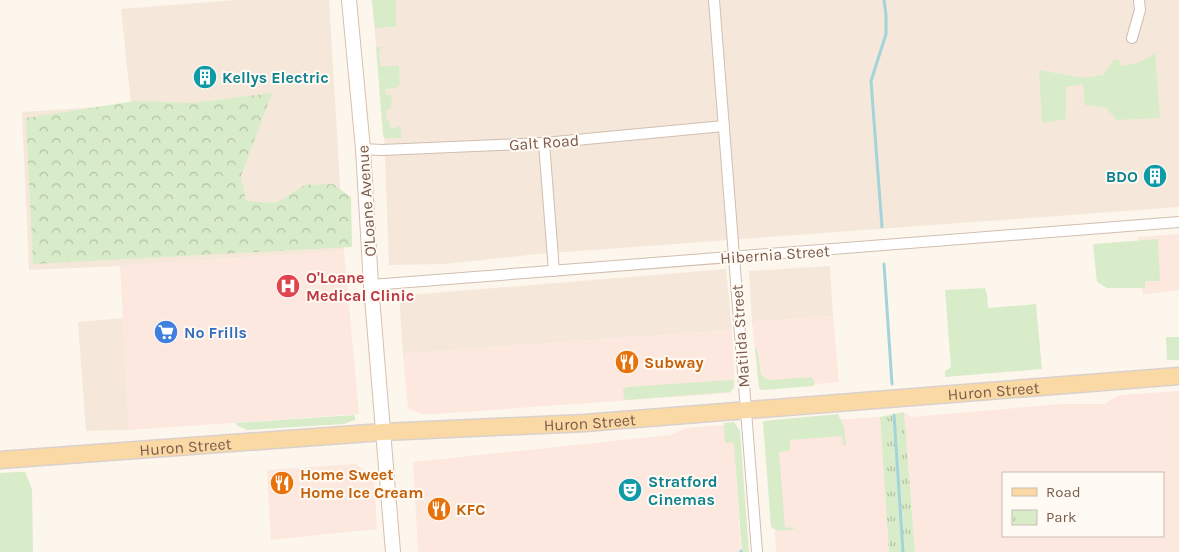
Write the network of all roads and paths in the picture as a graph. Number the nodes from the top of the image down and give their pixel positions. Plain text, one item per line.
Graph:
1 (349, 0) edge
2 (714, 0) edge
3 (1139, 0) edge
4 (1132, 38) dead end
5 (724, 126) junction
6 (544, 143) junction
7 (363, 149) junction
8 (1179, 222) edge
9 (734, 257) junction
10 (554, 271) junction
11 (371, 285) junction
12 (1179, 376) edge
13 (746, 410) junction
14 (383, 432) junction
15 (0, 460) edge
16 (392, 552) edge
17 (758, 552) edge

1 - 7 main road, O'Loane Avenue
2 - 5 street, Matilda Street
3 - 4 street
5 - 6 street, Galt Road
5 - 9 street, Matilda Street
6 - 7 street, Galt Road
6 - 10 street
7 - 11 main road, O'Loane Avenue
8 - 9 street, Hibernia Street
9 - 10 street, Hibernia Street
9 - 13 street, Matilda Street
10 - 11 street, Hibernia Street
11 - 14 main road, O'Loane Avenue
12 - 13 main road, Huron Street
13 - 14 main road, Huron Street
13 - 17 street, Matilda Street
14 - 15 main road, Huron Street
14 - 16 main road, O'Loane Avenue

